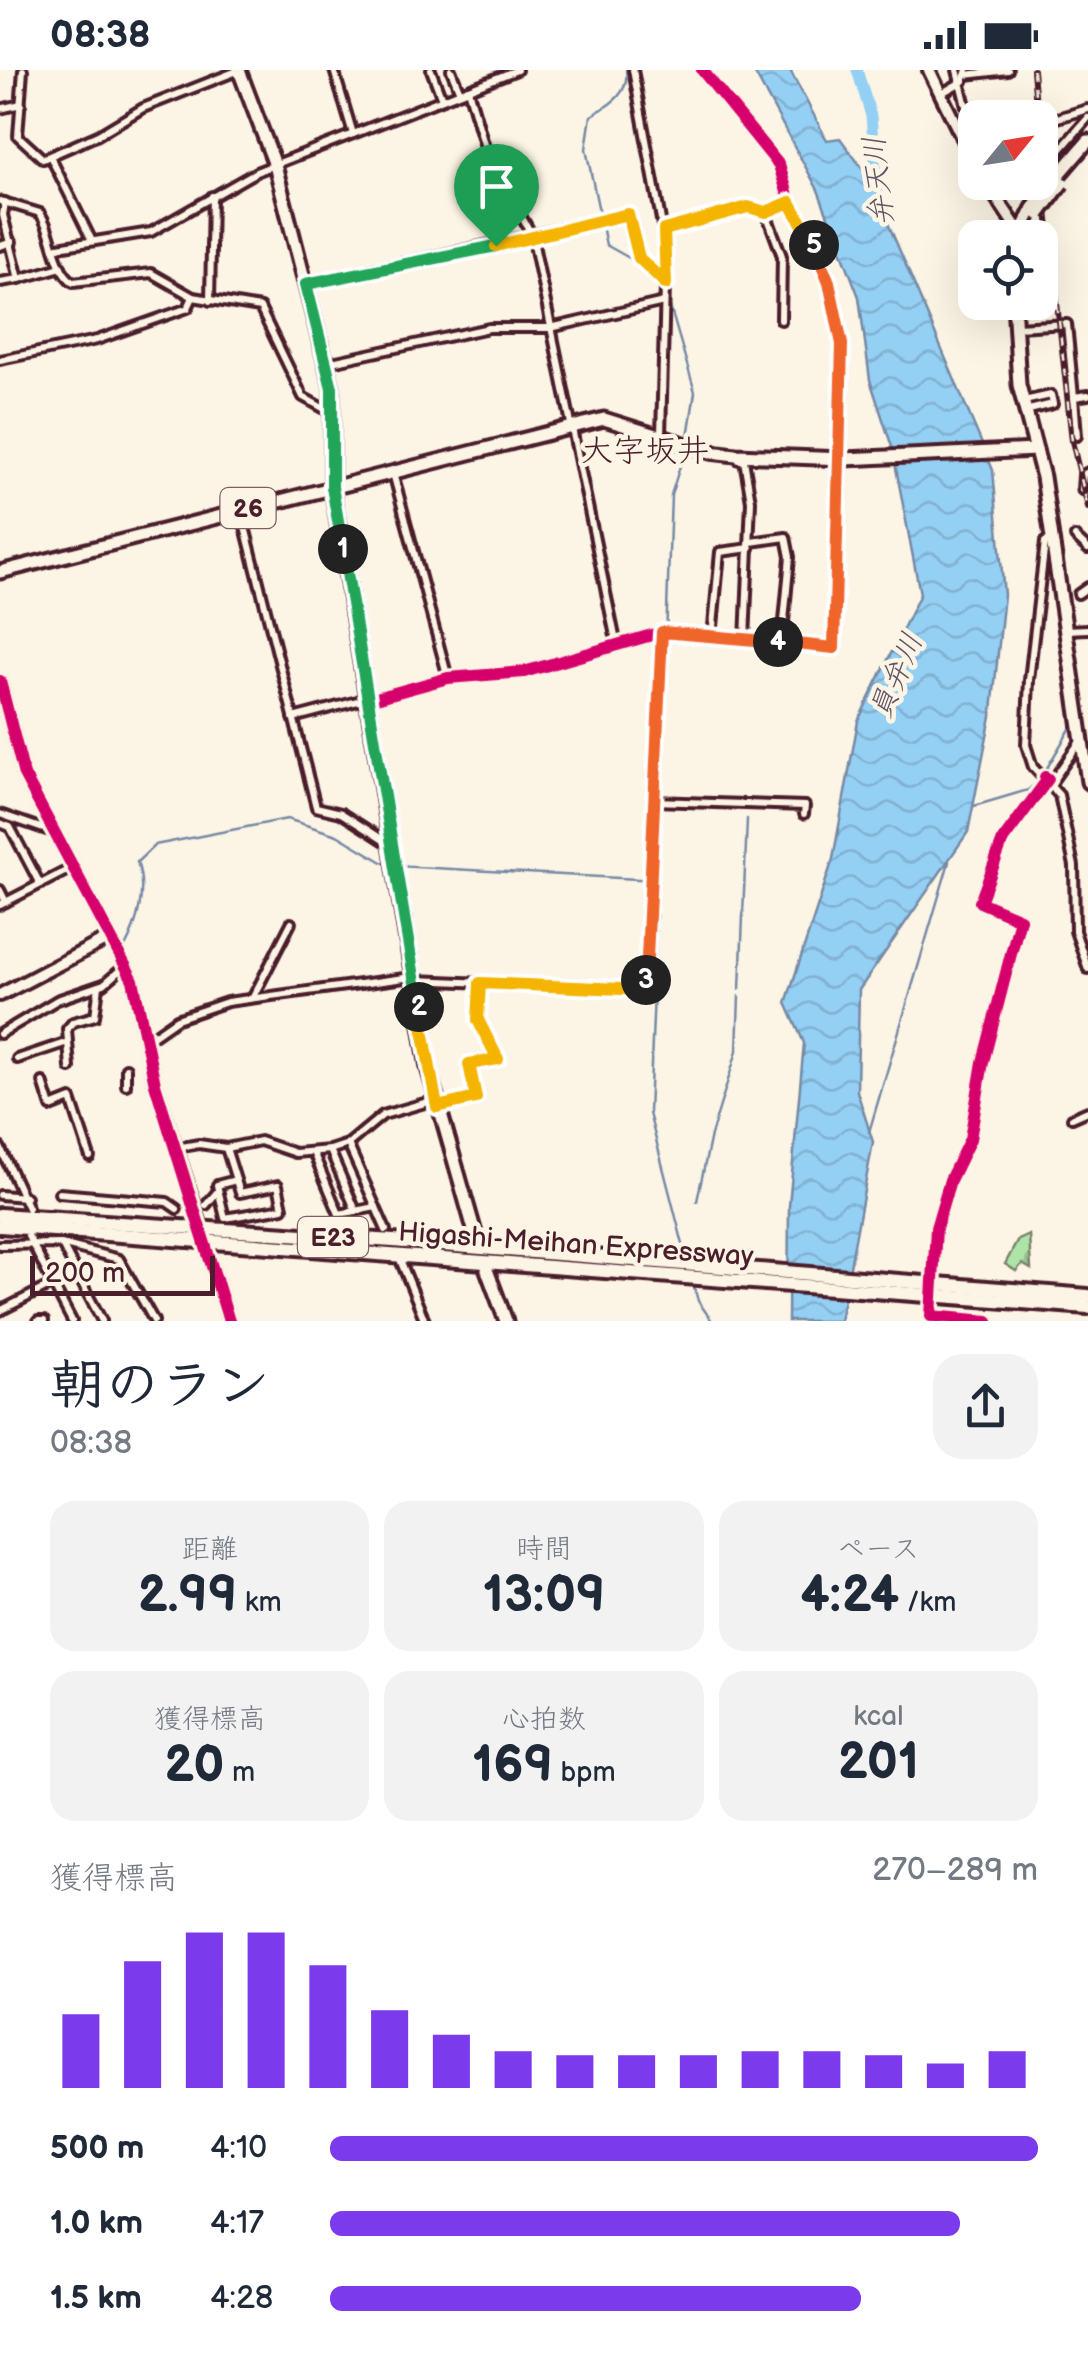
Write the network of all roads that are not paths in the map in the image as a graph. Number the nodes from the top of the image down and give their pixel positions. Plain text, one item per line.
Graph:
1 (24, 70) edge
2 (239, 70) edge
3 (334, 70) edge
4 (431, 70) edge
5 (452, 70) edge
6 (518, 70) edge
7 (633, 70) edge
8 (702, 70) edge
9 (928, 70) edge
10 (957, 70) edge
11 (1008, 70) edge
12 (965, 76) edge
13 (464, 91) junction
14 (940, 94) junction
15 (442, 100) junction
16 (21, 104) junction
17 (1088, 108) edge
18 (0, 110) edge
19 (1058, 118) edge
20 (1088, 118) edge
21 (958, 130) edge
22 (353, 134) junction
23 (1086, 143) edge
24 (1058, 152) edge
25 (51, 158) junction
26 (275, 165) junction
27 (212, 196) junction
28 (2, 202) edge
29 (790, 202) junction
30 (766, 212) junction
31 (2, 215) edge
32 (1030, 220) edge
33 (664, 230) junction
34 (532, 235) junction
35 (92, 239) junction
36 (12, 242) junction
37 (0, 246) edge
38 (58, 248) junction
39 (61, 267) junction
40 (20, 279) junction
41 (0, 282) edge
42 (306, 284) junction
43 (665, 293) junction
44 (193, 297) junction
45 (210, 301) junction
46 (781, 320) dead end
47 (1015, 320) edge
48 (550, 328) junction
49 (1015, 328) junction
50 (0, 360) edge
51 (326, 363) junction
52 (1088, 395) edge
53 (1074, 397) junction
54 (336, 414) junction
55 (1088, 418) edge
56 (1076, 419) junction
57 (572, 425) junction
58 (661, 435) junction
59 (1077, 436) dead end
60 (1034, 451) junction
61 (736, 455) junction
62 (842, 459) junction
63 (393, 471) junction
64 (1088, 472) edge
65 (332, 487) junction
66 (1082, 490) dead end
67 (241, 510) junction
68 (1076, 537) dead end
69 (1052, 540) junction
70 (750, 545) junction
71 (1088, 549) edge
72 (0, 572) edge
73 (1088, 588) edge
74 (1078, 594) dead end
75 (1088, 628) edge
76 (1065, 630) junction
77 (666, 632) junction
78 (712, 636) junction
79 (746, 640) junction
80 (782, 643) junction
81 (617, 646) junction
82 (448, 678) junction
83 (0, 681) edge
84 (369, 699) junction
85 (293, 718) junction
86 (1083, 735) edge
87 (1046, 778) junction
88 (1088, 782) edge
89 (659, 801) junction
90 (0, 814) edge
91 (804, 814) dead end
92 (0, 823) edge
93 (53, 832) junction
94 (394, 846) junction
95 (72, 868) junction
96 (40, 884) junction
97 (0, 890) edge
98 (3, 903) edge
99 (292, 923) dead end
100 (108, 938) junction
101 (124, 966) junction
102 (1088, 969) edge
103 (415, 978) junction
104 (480, 983) junction
105 (99, 986) junction
106 (0, 994) edge
107 (252, 998) junction
108 (0, 1034) edge
109 (146, 1041) junction
110 (65, 1044) junction
111 (17, 1059) dead end
112 (70, 1068) dead end
113 (126, 1068) dead end
114 (43, 1082) dead end
115 (126, 1085) dead end
116 (436, 1104) junction
117 (1088, 1111) edge
118 (1072, 1118) dead end
119 (348, 1144) junction
120 (0, 1147) edge
121 (176, 1148) junction
122 (226, 1148) junction
123 (330, 1150) junction
124 (312, 1152) junction
125 (90, 1158) dead end
126 (236, 1180) junction
127 (218, 1190) junction
128 (60, 1193) dead end
129 (0, 1195) edge
130 (26, 1198) junction
131 (206, 1205) dead end
132 (376, 1207) junction
133 (28, 1208) dead end
134 (177, 1209) dead end
135 (356, 1211) junction
136 (0, 1215) edge
137 (198, 1222) dead end
138 (0, 1226) edge
139 (386, 1230) dead end
140 (30, 1240) junction
141 (477, 1240) dead end
142 (62, 1244) junction
143 (0, 1245) edge
144 (206, 1246) dead end
145 (400, 1262) dead end
146 (665, 1269) junction
147 (487, 1270) dead end
148 (932, 1276) dead end
149 (53, 1284) junction
150 (1081, 1301) edge
151 (931, 1304) dead end
152 (0, 1311) edge
153 (72, 1321) edge
154 (102, 1321) edge
155 (154, 1321) edge
156 (230, 1321) edge
157 (425, 1321) edge
158 (506, 1321) edge
159 (988, 1321) edge

1 - 16 street
2 - 25 street
2 - 26 main road
3 - 22 street
4 - 15 street
5 - 13 street
6 - 13 street
7 - 33 street
8 - 29 street
9 - 14 street
10 - 12 street
11 - 12 street
12 - 14 street
13 - 15 street
13 - 34 street
14 - 21 street
15 - 22 street
16 - 18 street
16 - 25 street
17 - 19 street
20 - 24 street
22 - 26 street
23 - 32 main road, bridge
25 - 35 street
26 - 27 street
26 - 42 main road
27 - 35 street
27 - 45 street
28 - 31 street
28 - 38 street
29 - 30 street
29 - 62 street
30 - 33 street
30 - 46 street
31 - 36 street
33 - 43 street
34 - 42 street
34 - 43 street
34 - 48 street
35 - 38 street
36 - 37 street
36 - 40 street
38 - 39 street
39 - 40 street
39 - 44 street
40 - 41 street
42 - 51 main road
43 - 48 street
43 - 58 street
44 - 45 street
44 - 50 street
45 - 54 street
47 - 49 main road
48 - 51 street
48 - 57 street
49 - 53 street
49 - 60 main road
51 - 54 main road
52 - 53 street
53 - 56 street
54 - 65 main road
55 - 56 street
56 - 59 street
57 - 58 main road, 26
57 - 63 main road, 26
57 - 81 street
58 - 61 main road, 26
60 - 62 main road, 26
60 - 69 main road
61 - 62 main road, 26
61 - 70 street
62 - 80 street
63 - 65 main road, 26
63 - 82 street
64 - 66 street
65 - 67 main road, 26
65 - 84 main road
67 - 72 main road, 26
67 - 85 street
68 - 71 street
69 - 76 main road
69 - 87 street
70 - 78 street
70 - 79 street
70 - 80 street
73 - 74 street
75 - 76 street
76 - 86 main road
77 - 78 street
77 - 81 street
77 - 89 street
78 - 79 street
79 - 80 street
81 - 82 street
82 - 84 street
83 - 93 street
84 - 85 street
84 - 94 main road
85 - 94 street
86 - 87 street
86 - 88 main road
87 - 102 street
87 - 148 street
89 - 91 street
89 - 104 street
90 - 93 street
92 - 96 street
93 - 95 street
94 - 103 main road
95 - 96 street
95 - 100 street
96 - 98 street
97 - 98 street
99 - 107 street
100 - 101 street
100 - 106 street
101 - 105 street
101 - 109 street
103 - 104 street
103 - 107 street
103 - 116 main road
104 - 116 street
105 - 108 street
105 - 110 street
107 - 109 street
109 - 121 street
110 - 111 street
110 - 112 street
113 - 115 street
114 - 125 street
116 - 119 street
116 - 141 main road
117 - 118 street
119 - 123 street
119 - 132 street
120 - 130 street
121 - 122 street
121 - 137 street
122 - 124 street
122 - 126 street
123 - 124 street
123 - 135 street
124 - 135 street
126 - 127 street
126 - 127 street
127 - 131 street
128 - 134 street
129 - 130 street
130 - 133 street
132 - 135 street
132 - 139 street
136 - 146 highway, Higashi-Meihan Expressway / E23
138 - 146 highway, Higashi-Meihan Expressway / E23
140 - 142 street
140 - 143 street
140 - 149 street
142 - 154 street
142 - 155 street
144 - 156 street
145 - 157 street
146 - 150 highway, Higashi-Meihan Expressway / E23
147 - 158 main road
149 - 152 street
149 - 153 street
151 - 159 street

